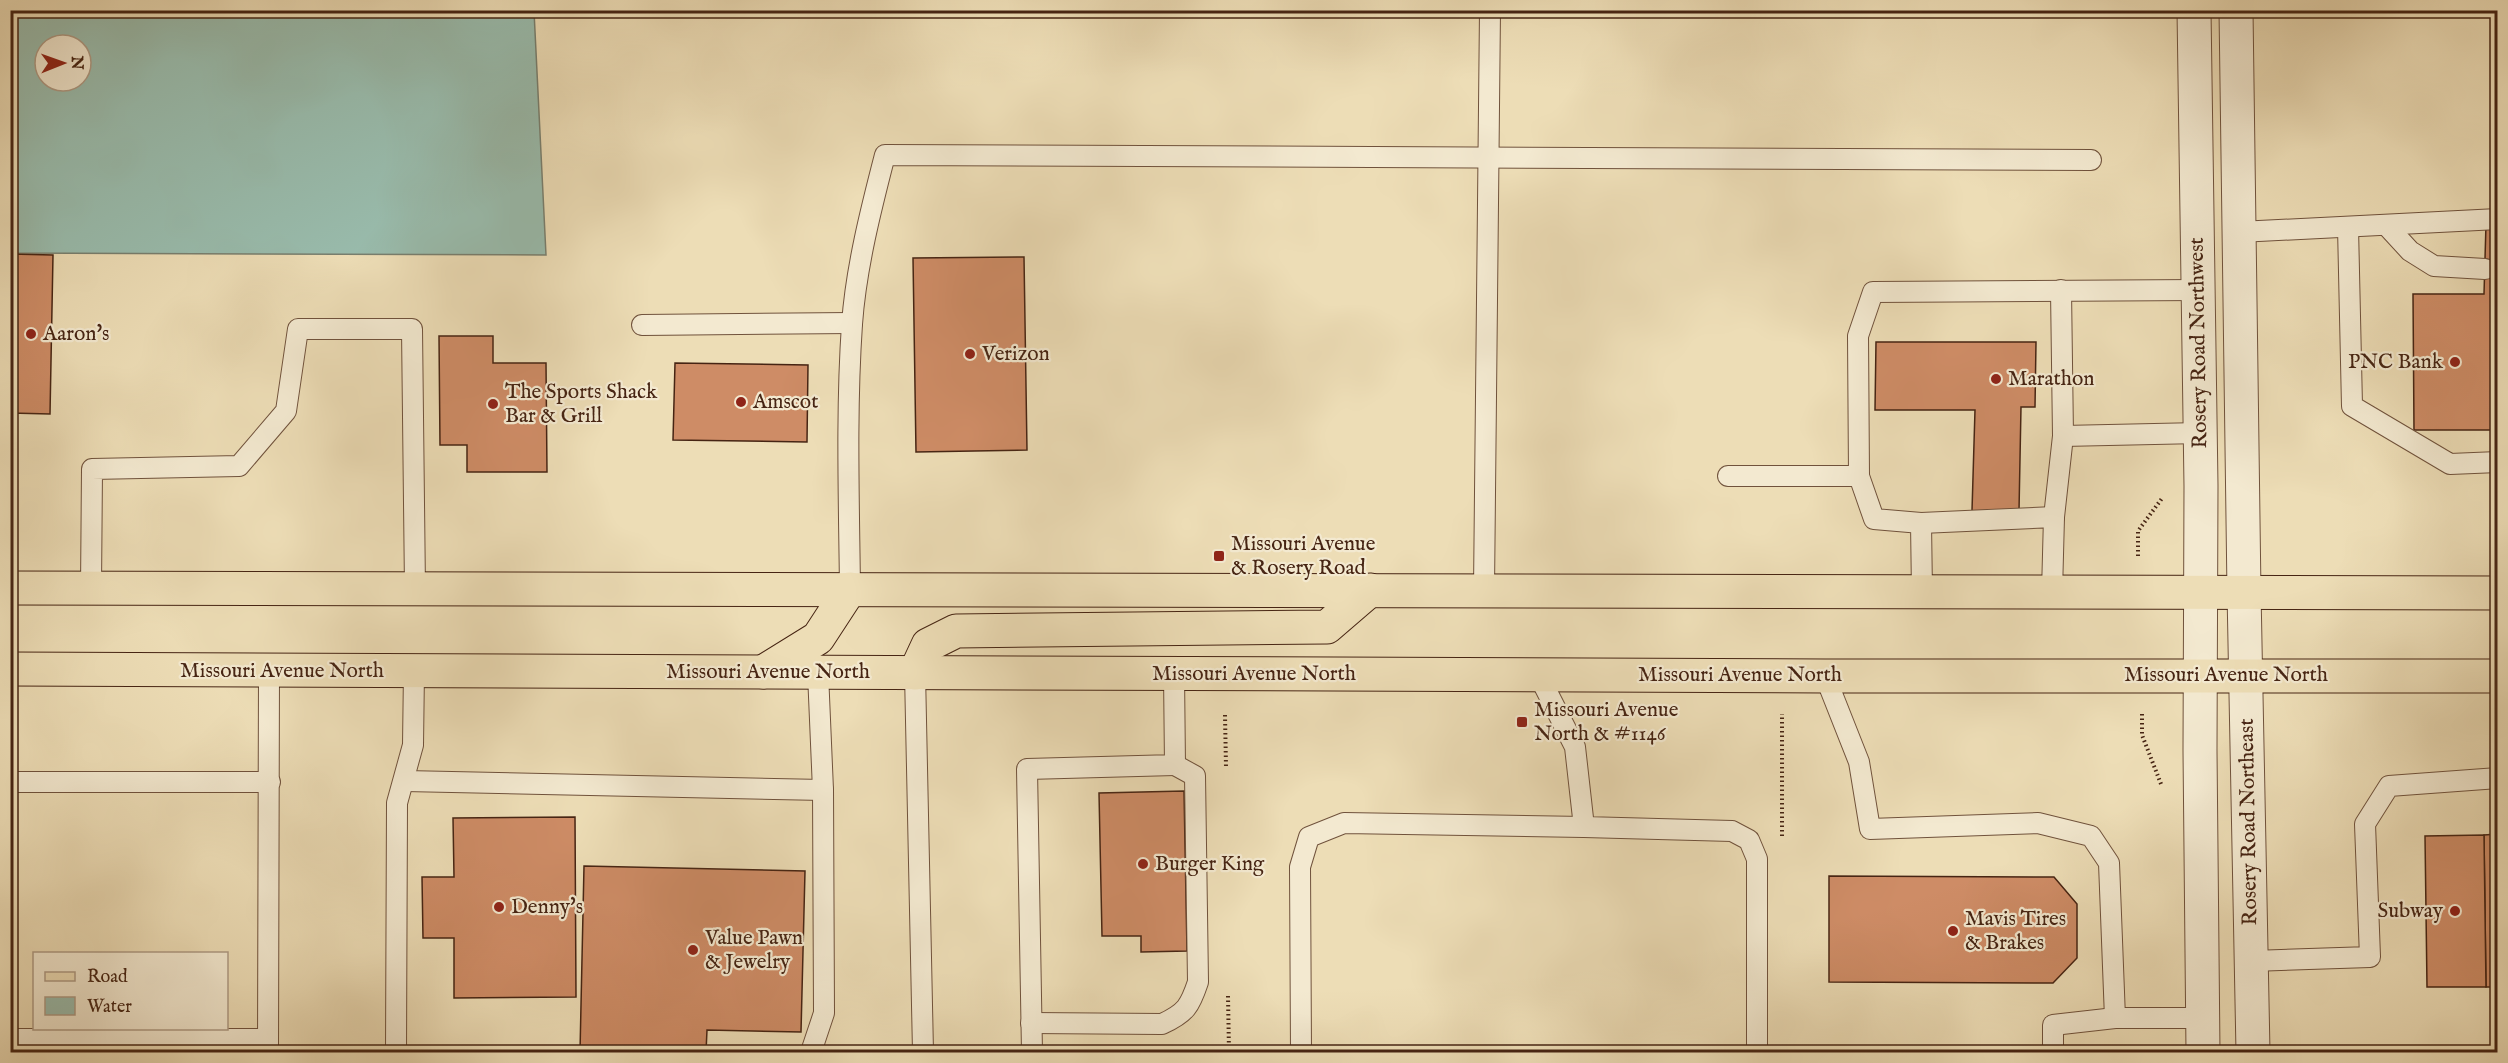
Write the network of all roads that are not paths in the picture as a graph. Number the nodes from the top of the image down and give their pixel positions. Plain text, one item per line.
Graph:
1 (1490, 10) edge
2 (2194, 10) edge
3 (2214, 10) edge
4 (2236, 10) edge
5 (2237, 72) junction
6 (1490, 158) junction
7 (2091, 160) dead end
8 (2498, 219) edge
9 (2387, 226) junction
10 (2348, 228) junction
11 (2240, 232) junction
12 (2485, 269) dead end
13 (2061, 290) junction
14 (2198, 290) junction
15 (852, 323) junction
16 (642, 325) dead end
17 (2185, 433) junction
18 (2063, 436) junction
19 (2498, 462) edge
20 (1728, 476) dead end
21 (1859, 476) junction
22 (2054, 517) junction
23 (1921, 523) junction
24 (10, 588) edge
25 (91, 588) junction
26 (415, 589) junction
27 (850, 589) junction
28 (1370, 590) junction
29 (1484, 590) junction
30 (1922, 592) junction
31 (2052, 592) junction
32 (2202, 592) junction
33 (2244, 592) junction
34 (2498, 593) edge
35 (10, 669) edge
36 (269, 671) junction
37 (414, 671) junction
38 (763, 672) junction
39 (818, 673) junction
40 (915, 673) junction
41 (1174, 674) junction
42 (1538, 674) junction
43 (2200, 675) junction
44 (2246, 675) junction
45 (1825, 676) junction
46 (2498, 676) edge
47 (1175, 765) junction
48 (2498, 778) edge
49 (405, 781) junction
50 (10, 782) edge
51 (270, 782) junction
52 (823, 790) junction
53 (1584, 822) junction
54 (2252, 961) junction
55 (2115, 1018) junction
56 (2202, 1018) junction
57 (1031, 1023) junction
58 (10, 1039) edge
59 (268, 1046) edge
60 (396, 1053) edge
61 (811, 1053) edge
62 (923, 1053) edge
63 (1032, 1053) edge
64 (1301, 1053) edge
65 (1757, 1053) edge
66 (2053, 1053) edge
67 (2203, 1053) edge
68 (2253, 1053) edge

1 - 6 lane
2 - 14 street, Rosery Road Northwest
3 - 5 street
4 - 5 street, Rosery Road Northwest
5 - 11 street, Rosery Road Northwest
6 - 7 lane
6 - 15 lane
6 - 29 lane
8 - 9 lane
9 - 10 lane
9 - 12 lane
10 - 11 lane
10 - 19 lane
11 - 33 street, Rosery Road Northwest
13 - 14 lane
13 - 18 lane
13 - 21 lane
14 - 17 street, Rosery Road Northwest
15 - 16 lane
15 - 27 lane
17 - 18 lane
17 - 32 street, Rosery Road Northwest
18 - 22 lane
20 - 21 lane
21 - 23 lane
22 - 23 lane
22 - 31 lane
23 - 30 lane
24 - 25 main road
25 - 26 main road
25 - 26 lane
26 - 27 main road
27 - 28 main road
27 - 38 main road
28 - 29 main road
28 - 40 main road
29 - 30 main road
30 - 31 main road
31 - 32 main road
32 - 33 main road
32 - 43 street, Rosery Road Northwest
33 - 34 main road
33 - 44 street, Rosery Road Northeast
35 - 36 main road, Missouri Avenue North
36 - 37 main road, Missouri Avenue North
36 - 51 lane
37 - 38 main road, Missouri Avenue North
37 - 49 lane
38 - 39 main road, Missouri Avenue North
39 - 40 main road, Missouri Avenue North
39 - 52 lane
40 - 41 main road, Missouri Avenue North
40 - 62 lane
41 - 42 main road, Missouri Avenue North
41 - 47 lane
42 - 45 main road, Missouri Avenue North
42 - 53 lane
43 - 44 main road, Missouri Avenue North
43 - 45 main road, Missouri Avenue North
43 - 56 street
44 - 46 main road, Missouri Avenue North
44 - 54 street, Rosery Road Northeast
45 - 55 lane
47 - 57 lane
47 - 57 lane
48 - 54 lane
49 - 52 lane
49 - 60 lane
50 - 51 lane
51 - 59 lane
52 - 61 lane
53 - 64 lane
53 - 65 lane
54 - 68 street, Rosery Road Northeast
55 - 56 lane
55 - 66 lane
56 - 67 street
57 - 63 lane
58 - 59 lane

